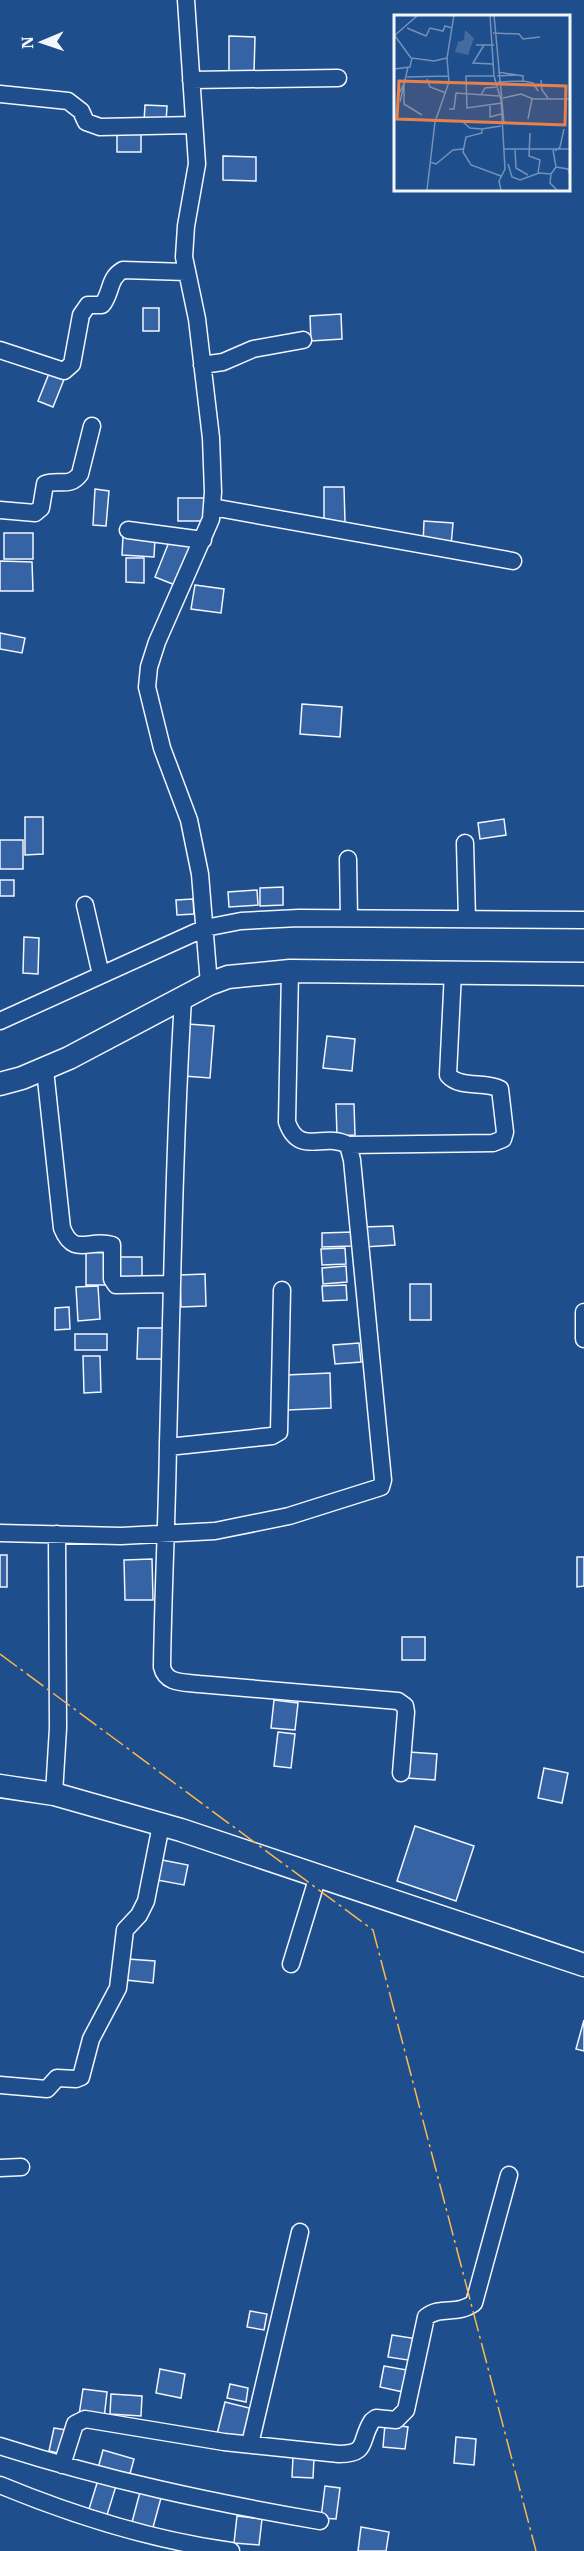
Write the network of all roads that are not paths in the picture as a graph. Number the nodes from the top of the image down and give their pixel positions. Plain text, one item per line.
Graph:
1 (186, 0) edge
2 (338, 78) dead end
3 (191, 80) junction
4 (0, 94) edge
5 (194, 126) junction
6 (186, 272) junction
7 (303, 340) dead end
8 (0, 350) edge
9 (202, 365) junction
10 (92, 426) dead end
11 (212, 507) junction
12 (0, 510) edge
13 (128, 530) dead end
14 (203, 540) junction
15 (513, 561) dead end
16 (465, 843) dead end
17 (348, 859) dead end
18 (85, 905) dead end
19 (349, 918) junction
20 (466, 919) junction
21 (584, 920) edge
22 (205, 932) junction
23 (290, 971) junction
24 (453, 972) junction
25 (584, 974) edge
26 (101, 975) junction
27 (209, 984) junction
28 (183, 999) junction
29 (0, 1021) edge
30 (45, 1070) junction
31 (0, 1084) edge
32 (348, 1145) junction
33 (171, 1284) junction
34 (282, 1290) dead end
35 (584, 1312) edge
36 (584, 1339) edge
37 (168, 1447) junction
38 (0, 1533) edge
39 (57, 1534) junction
40 (164, 1535) junction
41 (401, 1773) dead end
42 (0, 1786) edge
43 (54, 1794) junction
44 (161, 1825) junction
45 (318, 1876) junction
46 (291, 1964) dead end
47 (584, 1965) edge
48 (0, 2085) edge
49 (21, 2167) dead end
50 (0, 2168) edge
51 (509, 2175) dead end
52 (300, 2232) dead end
53 (250, 2444) junction
54 (0, 2446) edge
55 (62, 2465) junction
56 (0, 2485) edge
57 (320, 2522) dead end
58 (149, 2544) edge
59 (231, 2551) edge

1 - 3 street
2 - 3 street
3 - 5 street
4 - 5 street
5 - 6 street
6 - 8 street
6 - 9 street
7 - 9 street
9 - 11 street
10 - 12 street
11 - 14 street
11 - 15 street
13 - 14 street
14 - 22 street
16 - 20 street
17 - 19 street
18 - 26 street
19 - 20 street
19 - 22 street
20 - 21 street
22 - 26 street
22 - 27 street
23 - 24 main road
23 - 27 main road
23 - 32 street
24 - 25 main road
24 - 32 street
26 - 29 street
27 - 28 main road
28 - 30 main road
28 - 33 street
30 - 31 main road
30 - 33 street
32 - 40 street
33 - 37 street
34 - 37 street
35 - 36 street
37 - 40 street
38 - 39 street
39 - 40 street
39 - 43 street
40 - 41 street
42 - 43 main road
43 - 44 main road
44 - 45 main road
44 - 48 street
45 - 46 street
45 - 47 main road
49 - 50 street
51 - 53 street
52 - 53 street
53 - 55 street
54 - 55 street
55 - 57 street
56 - 58 street
58 - 59 street

